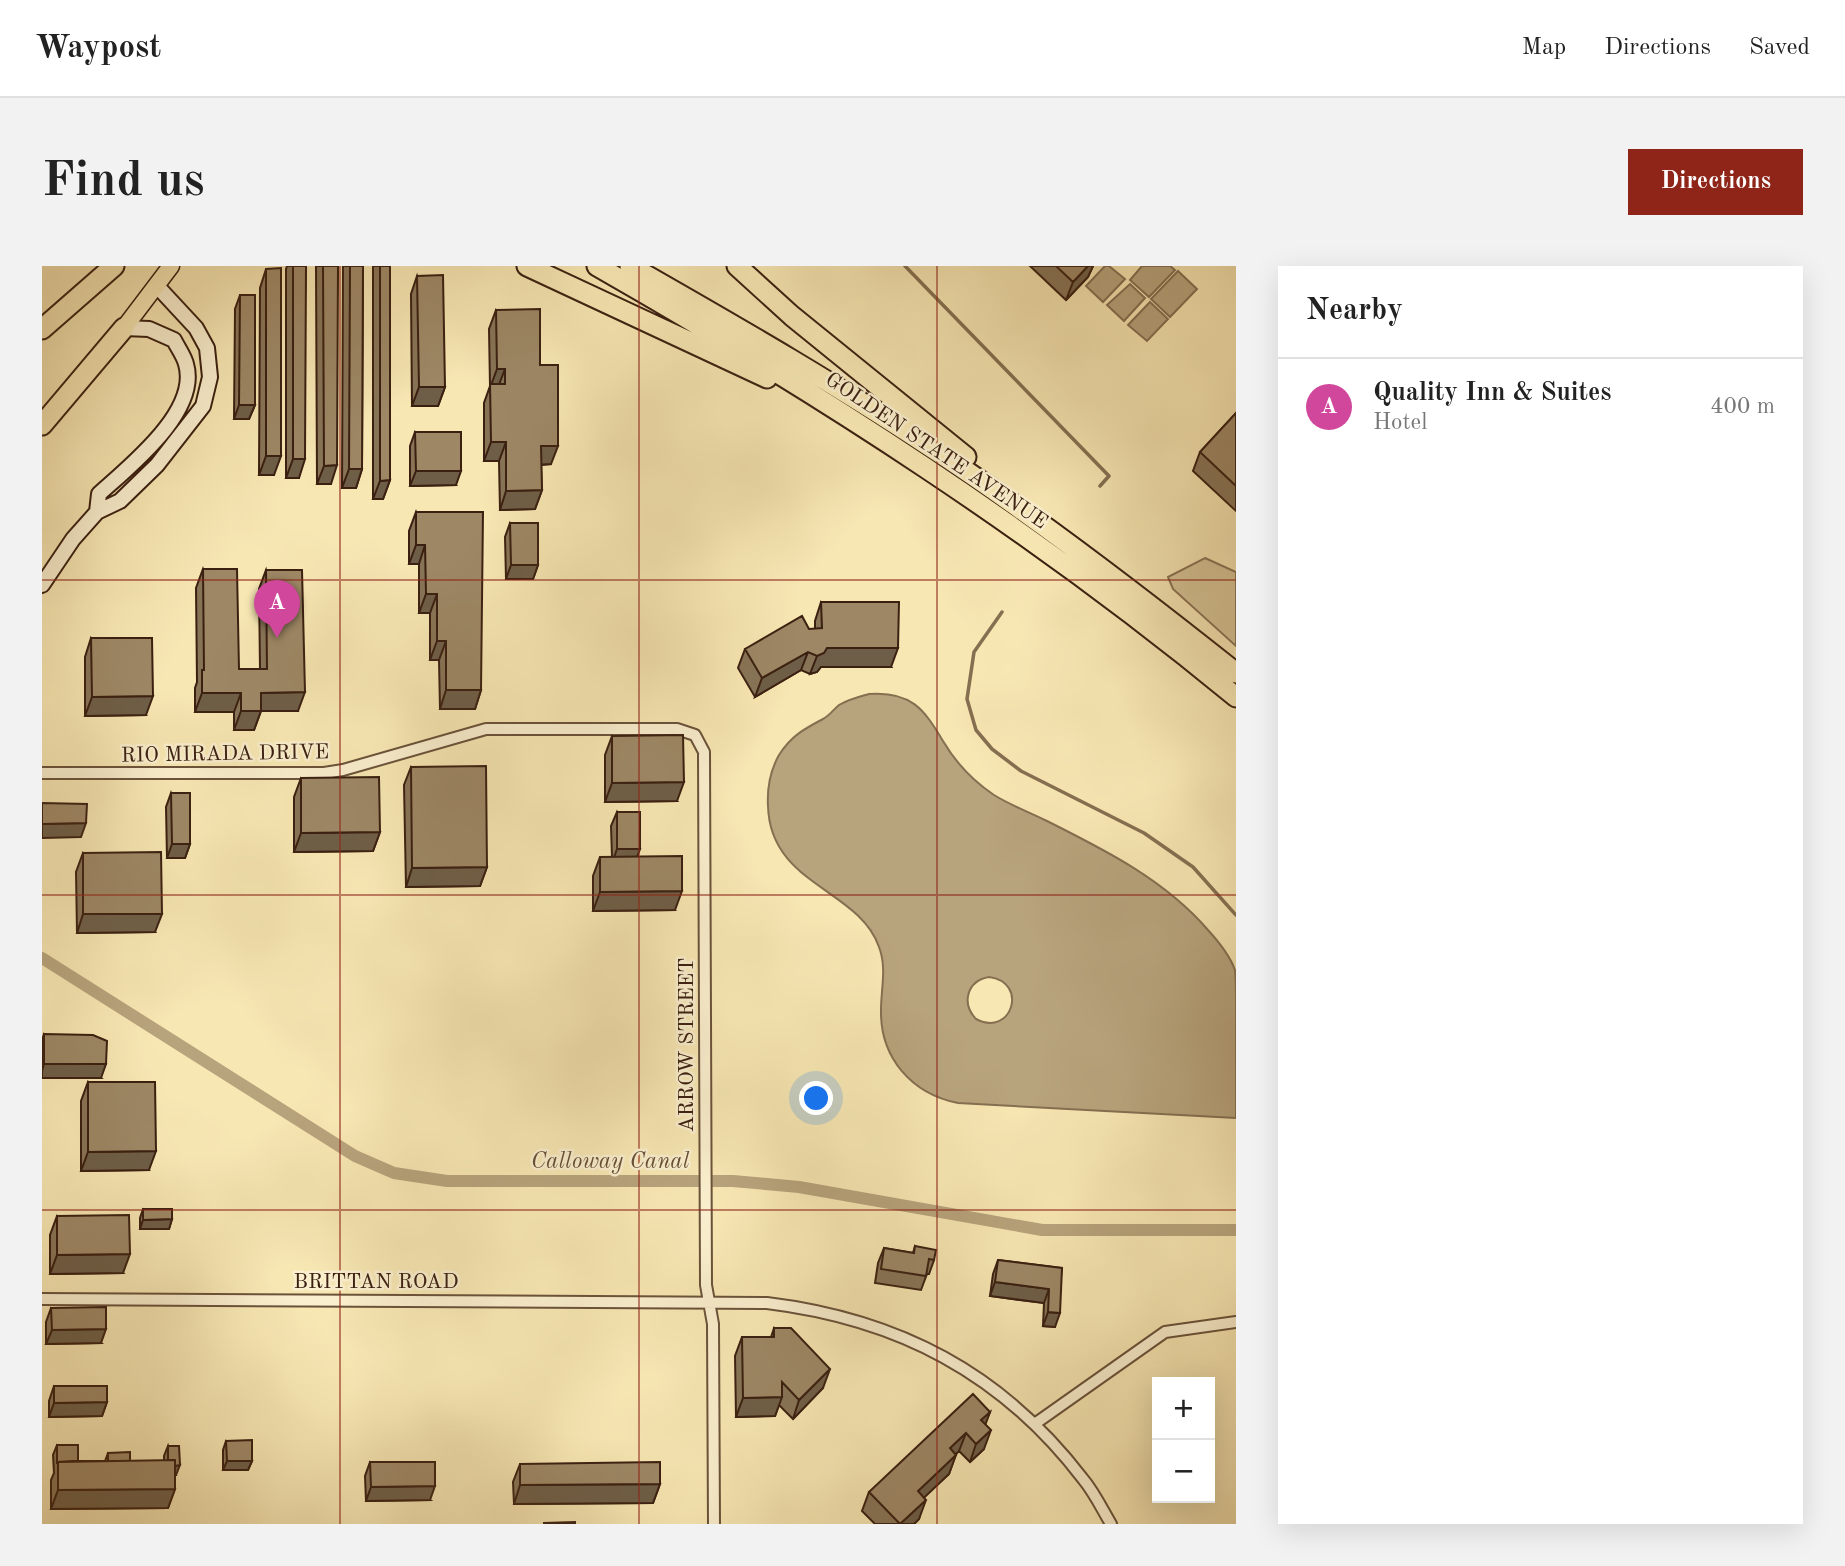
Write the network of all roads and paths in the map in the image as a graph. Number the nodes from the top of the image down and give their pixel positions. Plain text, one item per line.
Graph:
1 (114, 266) edge
2 (171, 266) edge
3 (527, 266) edge
4 (597, 266) edge
5 (629, 266) edge
6 (737, 266) edge
7 (157, 286) junction
8 (124, 328) junction
9 (42, 329) edge
10 (853, 420) junction
11 (42, 425) edge
12 (97, 512) junction
13 (1046, 527) junction
14 (42, 585) edge
15 (1236, 673) edge
16 (1236, 697) edge
17 (695, 735) joint
18 (42, 773) edge
19 (42, 1299) edge
20 (709, 1302) junction
21 (1236, 1322) edge
22 (1036, 1423) junction
23 (714, 1524) edge
24 (1111, 1524) edge

1 - 9 highway
2 - 7 main road
3 - 10 highway
4 - 10 highway, GOLDEN STATE AVENUE
5 - 13 highway, GOLDEN STATE AVENUE
6 - 13 highway
7 - 8 main road
7 - 12 main road
8 - 11 highway
8 - 12 main road
10 - 16 highway, GOLDEN STATE AVENUE
12 - 14 main road
13 - 15 highway, GOLDEN STATE AVENUE
17 - 18 street, RIO MIRADA DRIVE
17 - 20 street, ARROW STREET
19 - 20 street, BRITTAN ROAD
20 - 22 street, BRITTAN ROAD
20 - 23 street, ARROW STREET
21 - 22 street
22 - 24 street, BRITTAN ROAD

